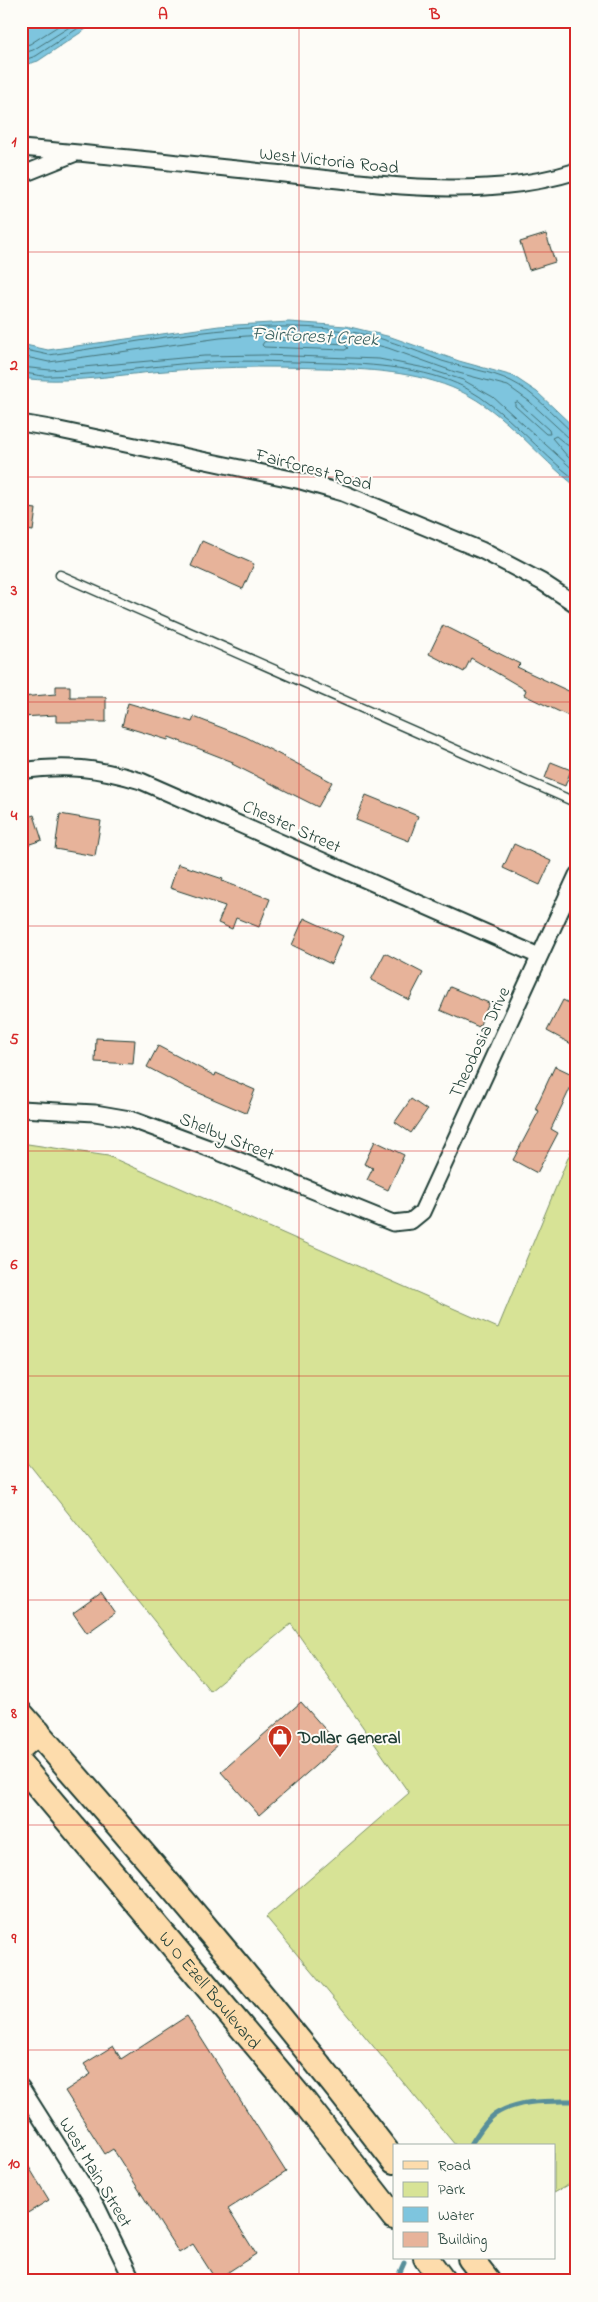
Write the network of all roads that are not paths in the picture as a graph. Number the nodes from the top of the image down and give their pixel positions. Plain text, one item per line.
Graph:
1 (21, 148) edge
2 (78, 153) junction
3 (577, 171) edge
4 (21, 175) edge
5 (21, 423) edge
6 (60, 576) dead end
7 (577, 605) edge
8 (21, 771) edge
9 (577, 803) edge
10 (577, 875) edge
11 (539, 956) junction
12 (21, 1109) edge
13 (411, 1221) joint
14 (21, 1714) edge
15 (29, 1740) edge
16 (21, 1765) edge
17 (190, 1910) junction
18 (162, 1932) junction
19 (21, 2087) edge
20 (393, 2160) edge
21 (393, 2216) edge
22 (427, 2260) edge
23 (472, 2260) edge
24 (133, 2281) edge
25 (443, 2281) edge
26 (488, 2281) edge

1 - 2 street, West Victoria Road
2 - 3 street, West Victoria Road
2 - 4 street, West Victoria Road
5 - 7 street, Fairforest Road
6 - 9 lane
8 - 11 street, Chester Street
10 - 11 street, Theodosia Drive
11 - 13 street, Theodosia Drive
12 - 13 street, Shelby Street
14 - 15 main road, W O Ezell Boulevard
15 - 17 main road, W O Ezell Boulevard
16 - 18 main road, W O Ezell Boulevard
17 - 18 main road
17 - 20 main road, W O Ezell Boulevard
18 - 21 main road, W O Ezell Boulevard
19 - 24 street, West Main Street
22 - 25 main road
23 - 26 main road

